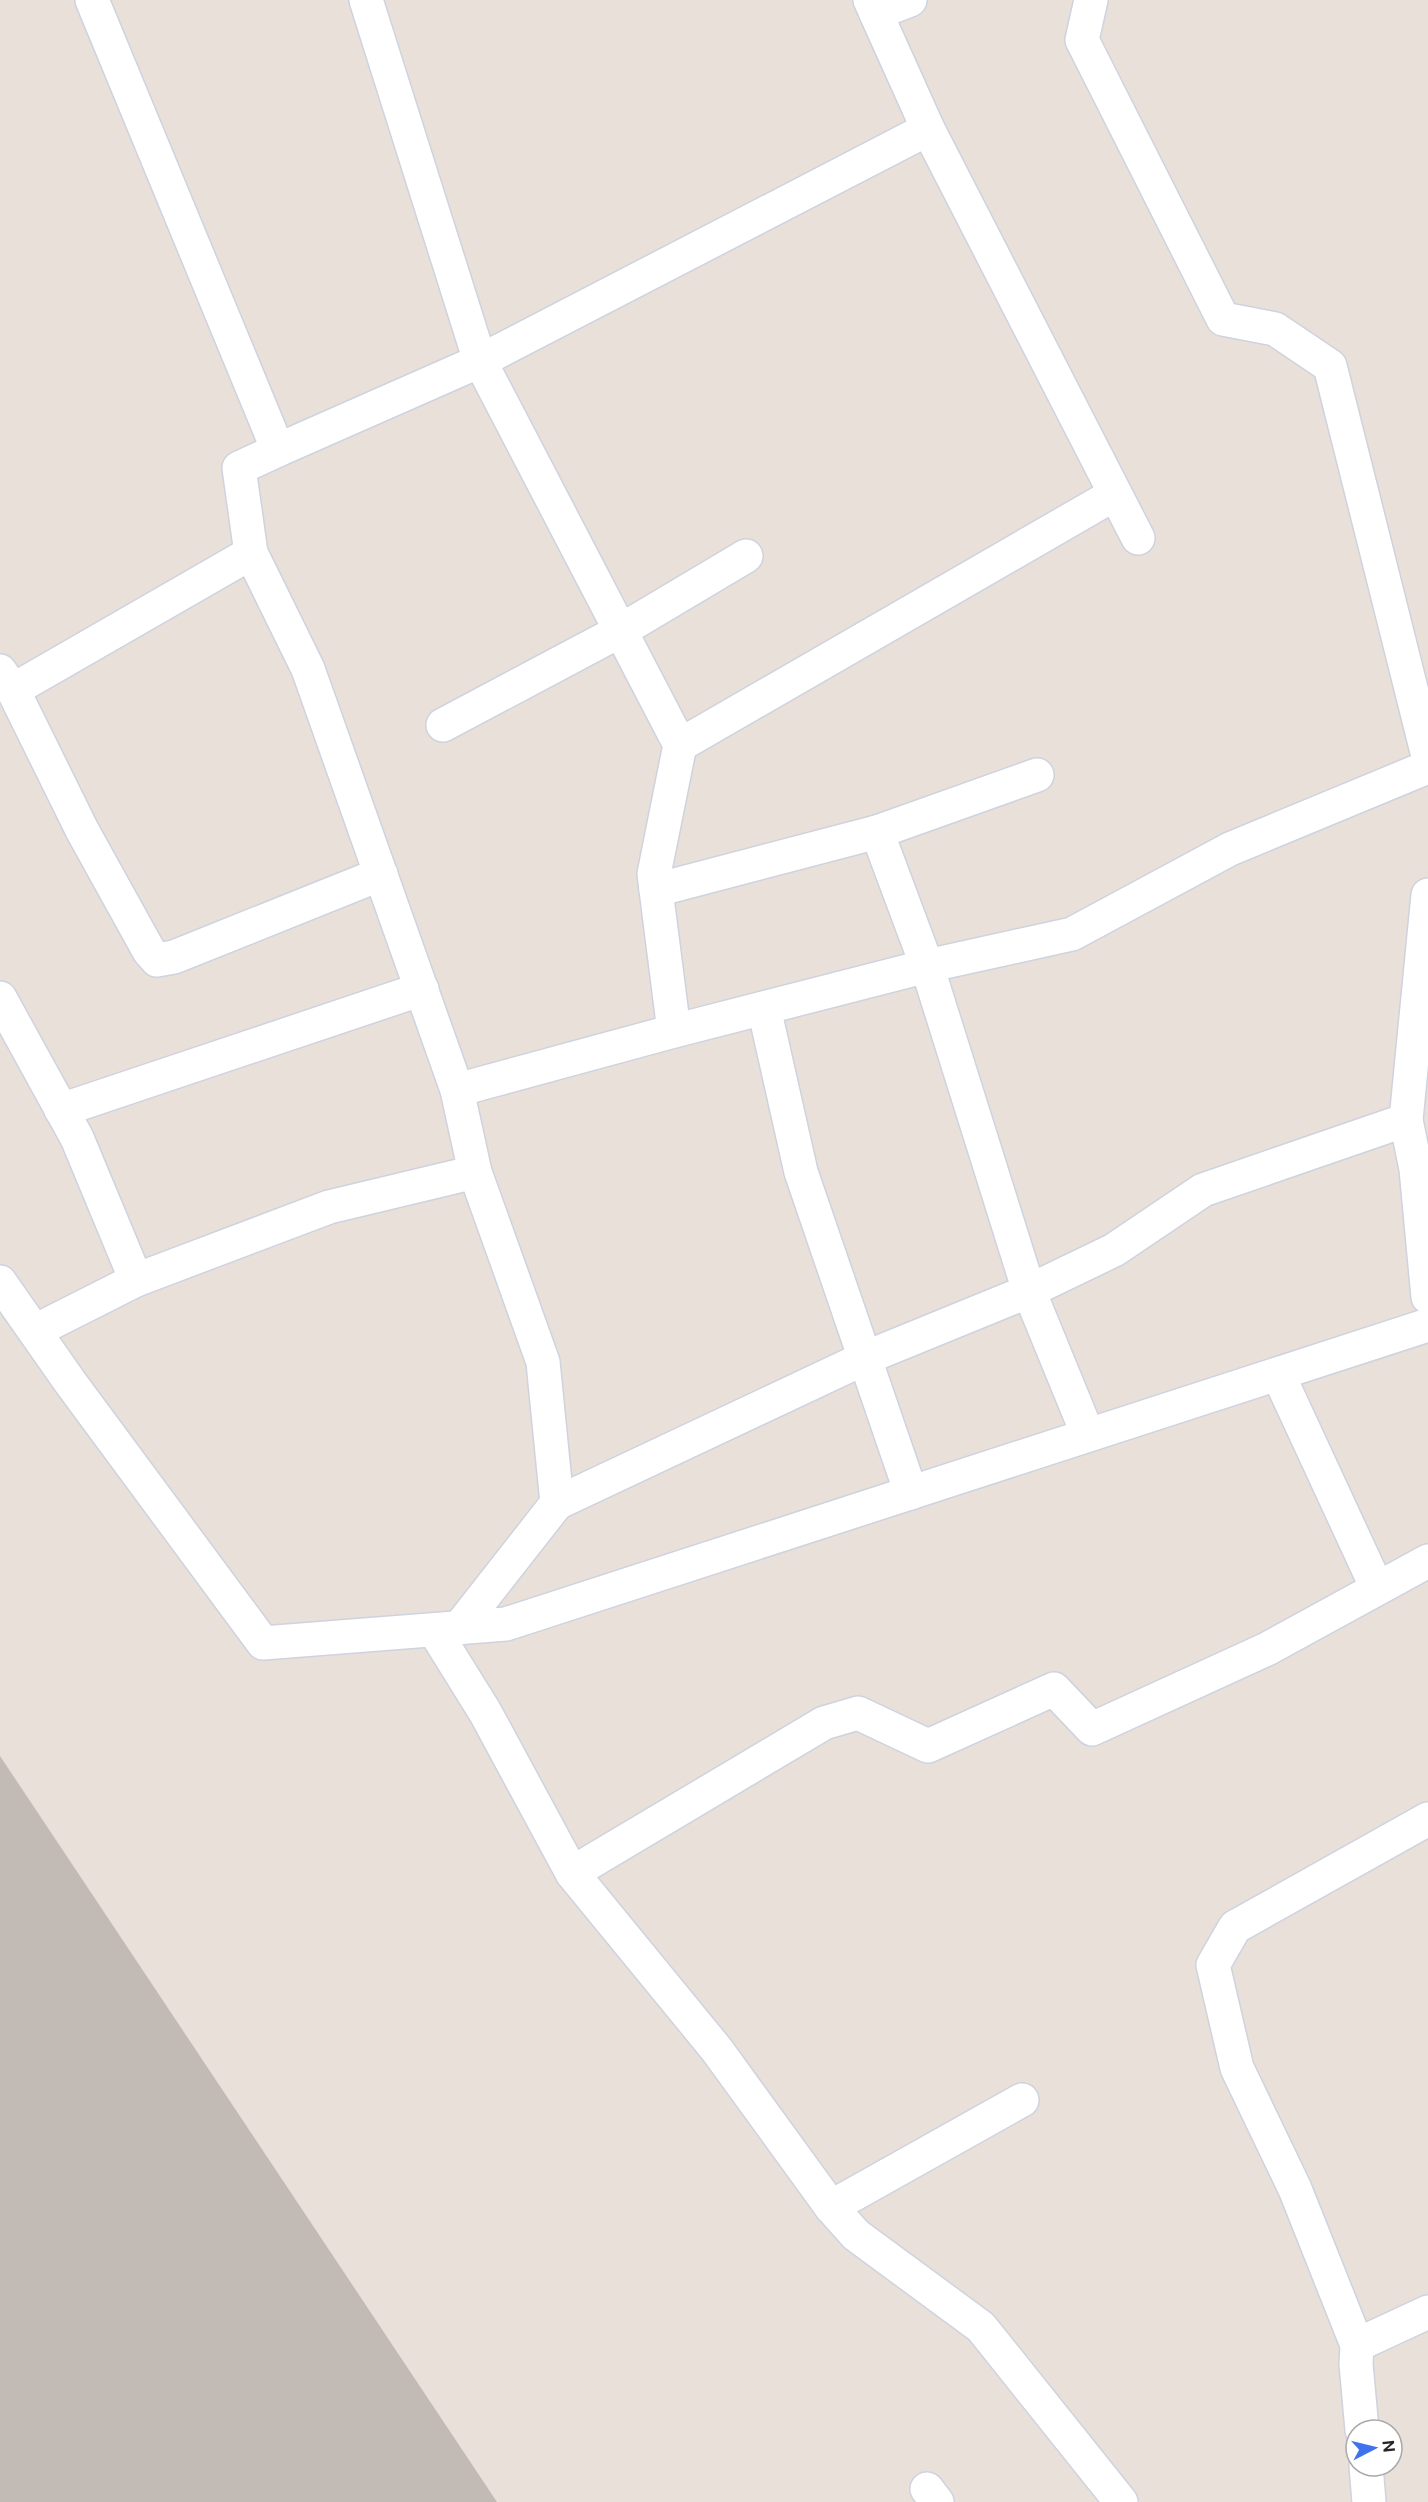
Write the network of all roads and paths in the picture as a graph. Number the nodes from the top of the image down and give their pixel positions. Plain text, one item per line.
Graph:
1 (92, 0) edge
2 (366, 0) edge
3 (910, 0) edge
4 (1091, 0) edge
5 (873, 7) edge
6 (928, 129) junction
7 (480, 361) junction
8 (278, 450) junction
9 (1115, 494) junction
10 (1138, 538) dead end
11 (251, 553) junction
12 (746, 556) dead end
13 (620, 631) junction
14 (6, 680) edge
15 (443, 725) dead end
16 (680, 746) junction
17 (1428, 756) edge
18 (1428, 767) edge
19 (1037, 775) dead end
20 (877, 832) junction
21 (381, 874) junction
22 (656, 890) junction
23 (1428, 895) edge
24 (1426, 939) edge
25 (927, 966) junction
26 (422, 989) junction
27 (0, 999) edge
28 (764, 1008) junction
29 (674, 1031) junction
30 (457, 1090) junction
31 (61, 1110) junction
32 (1406, 1120) junction
33 (1422, 1167) edge
34 (475, 1172) junction
35 (136, 1280) junction
36 (0, 1282) edge
37 (1029, 1291) junction
38 (1428, 1297) edge
39 (1428, 1325) edge
40 (34, 1331) junction
41 (865, 1358) junction
42 (1278, 1374) junction
43 (1088, 1435) junction
44 (911, 1493) junction
45 (557, 1503) junction
46 (1428, 1561) edge
47 (1377, 1588) junction
48 (447, 1629) junction
49 (1428, 1819) edge
50 (572, 1873) junction
51 (1022, 2100) dead end
52 (831, 2207) junction
53 (1428, 2312) edge
54 (1357, 2344) junction
55 (1361, 2418) edge
56 (1367, 2478) edge
57 (1121, 2502) edge
58 (1370, 2502) edge

1 - 8 street
2 - 7 street
3 - 5 street
4 - 17 street
5 - 6 street
6 - 7 street
6 - 9 street
7 - 8 street
7 - 13 street
8 - 11 street
9 - 10 street
9 - 16 street
11 - 14 street
11 - 21 street
12 - 13 street
13 - 15 street
13 - 16 street
14 - 21 street
16 - 22 street
18 - 25 street
19 - 20 street
20 - 22 street
20 - 25 street
21 - 26 street
22 - 29 street
23 - 24 street
24 - 32 street
25 - 28 street
25 - 37 street
26 - 30 street
26 - 31 street
27 - 31 street
28 - 29 street
28 - 41 street
29 - 30 street
30 - 34 street
31 - 35 street
32 - 33 street
32 - 37 street
33 - 38 street
34 - 35 street
34 - 45 street
35 - 40 street
36 - 40 street
37 - 41 street
37 - 43 street
39 - 42 street
40 - 48 street
41 - 44 street
41 - 45 street
42 - 43 street
42 - 47 street
43 - 44 street
44 - 48 street
45 - 48 street
46 - 47 street
47 - 50 street
48 - 50 street
49 - 54 street
50 - 52 street
51 - 52 street
52 - 57 street
53 - 54 street
54 - 55 street
56 - 58 street

